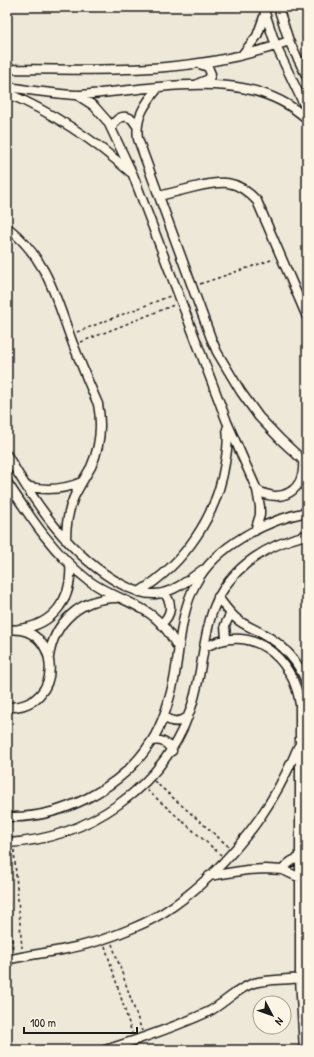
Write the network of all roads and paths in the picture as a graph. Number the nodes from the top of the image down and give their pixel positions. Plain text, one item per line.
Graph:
1 (278, 7) edge
2 (264, 10) edge
3 (289, 41) junction
4 (276, 46) junction
5 (242, 55) junction
6 (200, 64) junction
7 (7, 69) edge
8 (307, 77) edge
9 (194, 85) junction
10 (7, 87) edge
11 (158, 88) junction
12 (7, 93) edge
13 (76, 95) junction
14 (307, 111) edge
15 (307, 119) edge
16 (137, 126) junction
17 (112, 128) junction
18 (133, 175) junction
19 (159, 196) junction
20 (7, 227) edge
21 (281, 256) junction
22 (192, 287) junction
23 (178, 293) junction
24 (181, 302) junction
25 (307, 317) edge
26 (70, 335) junction
27 (73, 345) junction
28 (227, 422) junction
29 (7, 455) edge
30 (305, 463) edge
31 (7, 482) edge
32 (82, 482) junction
33 (26, 486) junction
34 (257, 490) junction
35 (307, 512) edge
36 (255, 531) junction
37 (307, 535) edge
38 (66, 540) junction
39 (70, 564) junction
40 (206, 567) junction
41 (140, 592) junction
42 (164, 593) junction
43 (218, 597) junction
44 (118, 598) junction
45 (231, 613) junction
46 (162, 624) junction
47 (10, 630) edge
48 (226, 639) junction
49 (178, 648) junction
50 (204, 648) junction
51 (49, 658) junction
52 (307, 684) edge
53 (7, 707) edge
54 (164, 717) junction
55 (188, 717) junction
56 (152, 741) junction
57 (300, 743) junction
58 (172, 751) junction
59 (150, 778) junction
60 (142, 786) junction
61 (7, 817) edge
62 (10, 843) edge
63 (234, 851) junction
64 (303, 858) edge
65 (226, 860) junction
66 (283, 870) junction
67 (209, 876) junction
68 (303, 877) edge
69 (7, 885) edge
70 (106, 938) junction
71 (23, 956) junction
72 (10, 959) edge
73 (300, 978) junction
74 (145, 1038) junction
75 (306, 1039) edge
76 (134, 1041) junction
77 (105, 1050) edge
78 (304, 1050) edge

1 - 3 street
2 - 4 street
2 - 5 street
3 - 4 street
3 - 8 street
4 - 5 street
4 - 14 street
5 - 6 street
6 - 7 street
6 - 9 street
9 - 11 street
9 - 15 street
10 - 13 street
11 - 13 street
11 - 16 street
12 - 18 street
13 - 17 street
16 - 17 street
16 - 19 street
17 - 18 street
18 - 23 street
19 - 21 street
19 - 22 street
20 - 26 street
21 - 22 path
21 - 25 street
22 - 30 street
23 - 24 street
23 - 26 path
24 - 27 path
24 - 28 street
26 - 27 street
27 - 32 street
28 - 34 street
28 - 41 street
29 - 33 street
30 - 34 street
31 - 39 street
32 - 33 street
32 - 38 street
33 - 38 street
34 - 36 street
35 - 36 street
36 - 40 street
37 - 43 street
38 - 41 street
39 - 44 street
39 - 47 street
40 - 42 street
40 - 49 street
41 - 42 street
42 - 46 street
43 - 45 street
43 - 50 street
44 - 46 street
44 - 51 street
45 - 48 street
45 - 52 street
46 - 49 street
47 - 51 street
48 - 50 street
48 - 57 street
49 - 54 street
50 - 55 street
51 - 53 street
54 - 55 street
54 - 56 street
55 - 58 street
56 - 58 street
56 - 61 street
57 - 63 street
57 - 64 street
58 - 59 street
59 - 60 street
59 - 63 path
60 - 62 street
60 - 65 path
62 - 71 path
63 - 65 street
64 - 66 street
64 - 68 street
65 - 67 street
66 - 67 street
66 - 68 street
67 - 70 street
68 - 73 street
69 - 72 path
70 - 71 street
70 - 74 path
70 - 76 path
71 - 72 street
73 - 74 street
73 - 75 street
74 - 76 street
75 - 78 street
76 - 77 street

